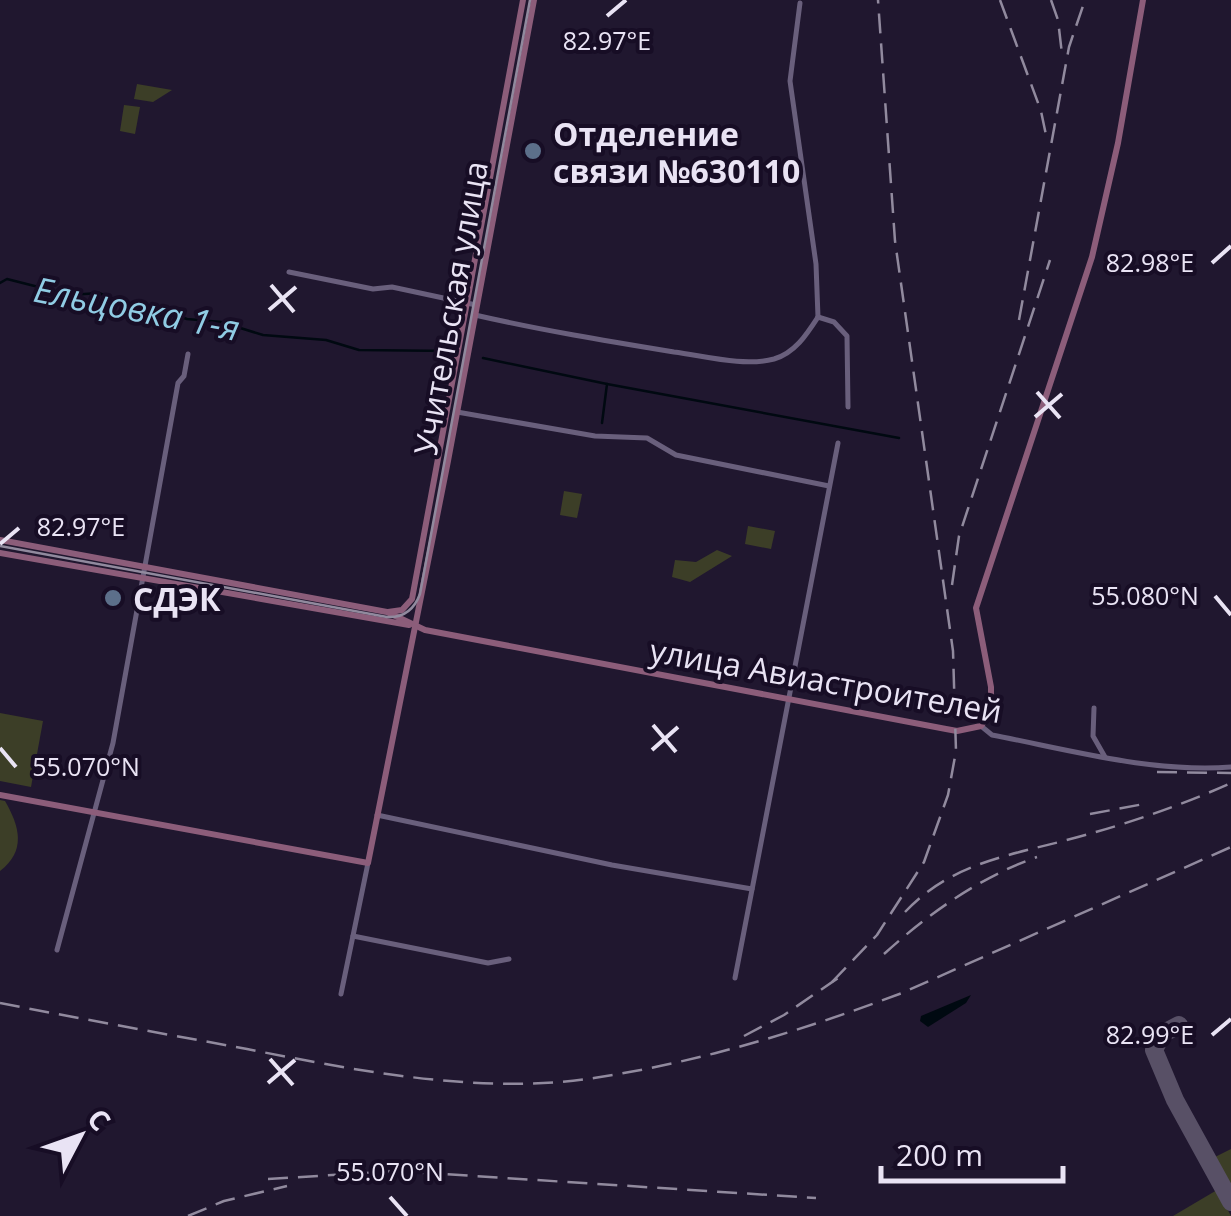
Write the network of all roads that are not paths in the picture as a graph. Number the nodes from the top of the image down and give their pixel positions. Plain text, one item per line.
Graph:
1 (523, 0) edge
2 (534, 0) edge
3 (1142, 0) edge
4 (800, 3) dead end
5 (289, 272) dead end
6 (472, 304) junction
7 (475, 315) junction
8 (818, 316) junction
9 (188, 354) dead end
10 (848, 407) dead end
11 (457, 412) junction
12 (838, 443) dead end
13 (829, 486) junction
14 (0, 540) edge
15 (0, 553) edge
16 (144, 566) junction
17 (141, 580) junction
18 (409, 604) junction
19 (387, 612) junction
20 (415, 625) junction
21 (786, 698) junction
22 (1094, 708) dead end
23 (981, 726) junction
24 (1105, 757) junction
25 (1231, 766) edge
26 (0, 795) edge
27 (96, 814) junction
28 (377, 815) junction
29 (368, 864) junction
30 (752, 889) junction
31 (353, 936) junction
32 (57, 950) dead end
33 (509, 960) dead end
34 (736, 978) dead end
35 (342, 994) dead end

1 - 6 main road, Учительская улица
2 - 6 main road, Учительская улица
3 - 23 main road
4 - 8 street
5 - 6 street
6 - 7 main road, Учительская улица
6 - 18 main road, Учительская улица
7 - 8 street
7 - 11 main road, Учительская улица
8 - 10 street
9 - 16 street
11 - 13 street
11 - 20 main road, Учительская улица
12 - 13 street
13 - 21 street
14 - 16 main road, улица Авиастроителей
15 - 17 main road, улица Авиастроителей
16 - 17 street
16 - 19 main road, улица Авиастроителей
17 - 20 main road, улица Авиастроителей
17 - 27 street
18 - 19 main road
18 - 20 main road, Учительская улица
19 - 20 main road, улица Авиастроителей
20 - 21 main road, улица Авиастроителей
20 - 28 main road, Учительская улица
21 - 23 main road, улица Авиастроителей
21 - 30 street
22 - 24 street
23 - 24 street, улица Авиастроителей
24 - 25 street, улица Авиастроителей
26 - 27 main road
27 - 29 main road
27 - 32 street
28 - 29 main road, Учительская улица
28 - 30 street
29 - 31 street, Учительская улица
30 - 34 street
31 - 33 street
31 - 35 street, Учительская улица

